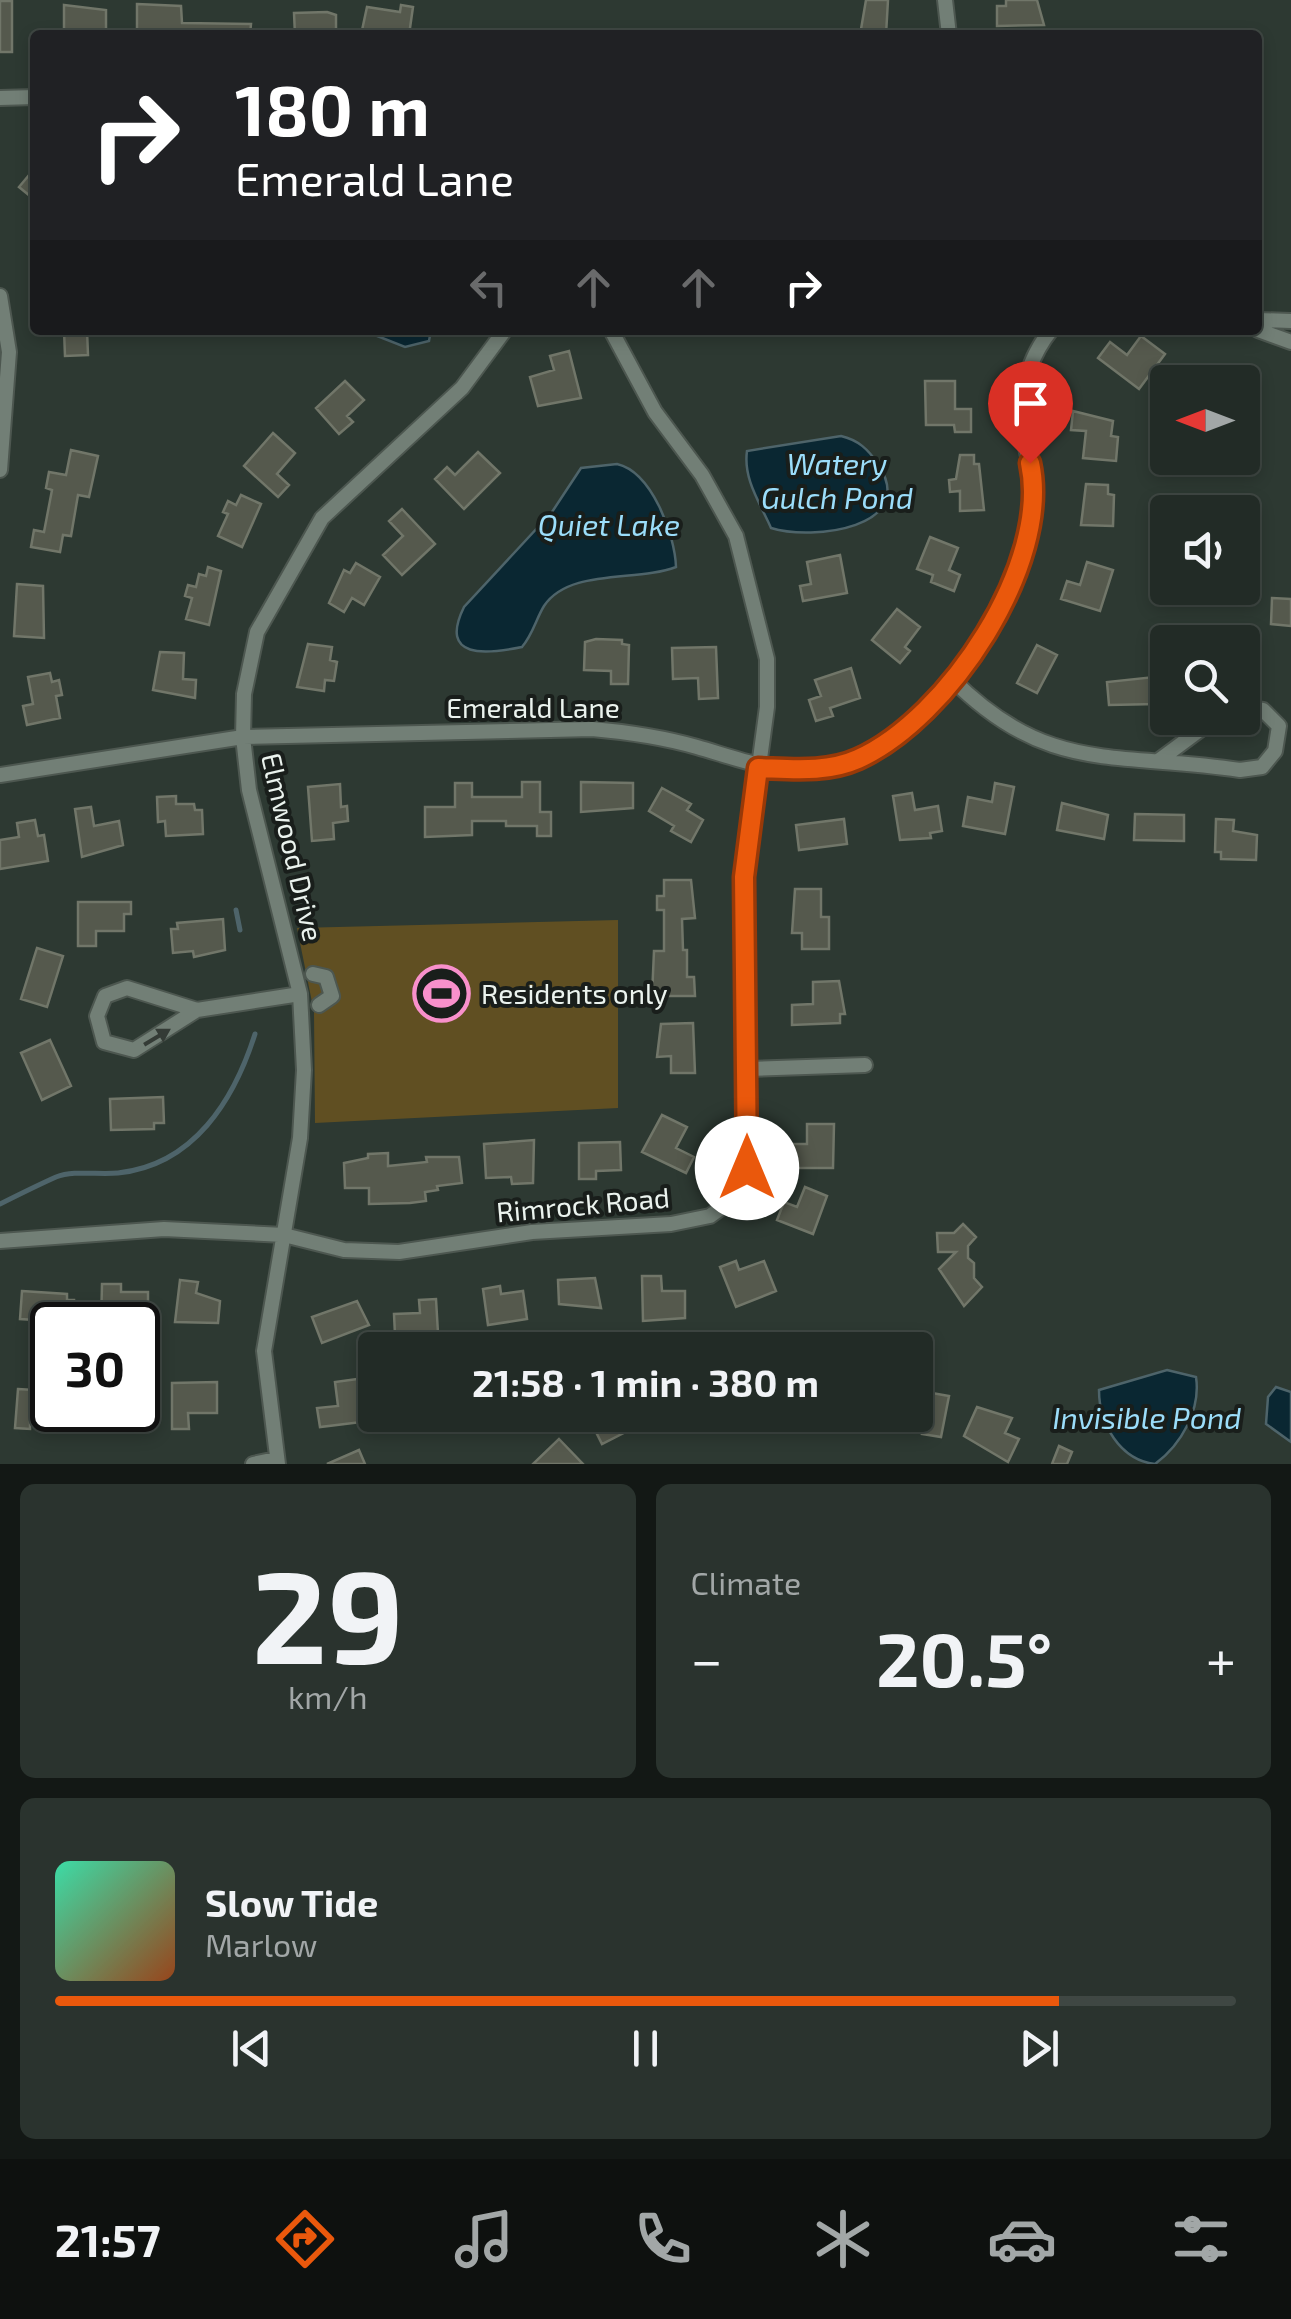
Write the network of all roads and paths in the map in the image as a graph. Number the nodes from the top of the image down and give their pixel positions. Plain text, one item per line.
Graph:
1 (944, 0) edge
2 (947, 30) edge
3 (0, 98) edge
4 (30, 98) edge
5 (0, 296) edge
6 (1262, 320) edge
7 (1291, 321) edge
8 (1262, 331) edge
9 (502, 335) edge
10 (614, 335) edge
11 (1046, 335) edge
12 (1291, 342) edge
13 (0, 470) edge
14 (950, 678) junction
15 (1260, 709) edge
16 (1194, 735) edge
17 (242, 737) junction
18 (1158, 762) junction
19 (758, 768) junction
20 (0, 774) edge
21 (313, 974) dead end
22 (300, 994) junction
23 (318, 1005) dead end
24 (196, 1010) junction
25 (865, 1065) dead end
26 (746, 1069) junction
27 (284, 1235) junction
28 (0, 1241) edge
29 (277, 1461) edge
30 (253, 1464) edge

1 - 2 street
3 - 4 street
5 - 13 street
6 - 7 street
8 - 12 street
9 - 17 street, Elmwood Drive
10 - 19 street, Rimrock Road
11 - 14 street, Emerald Lane
14 - 18 street
14 - 19 street, Emerald Lane
15 - 18 street
16 - 18 street
17 - 19 street, Emerald Lane
17 - 20 street, Emerald Lane
17 - 22 street, Elmwood Drive
19 - 26 street, Rimrock Road
21 - 23 street
22 - 24 street
22 - 27 street, Elmwood Drive
24 -> 24 street
25 - 26 street
26 - 27 street, Rimrock Road
27 - 28 street, Rimrock Road
27 - 29 street, Elmwood Drive
29 - 30 street

